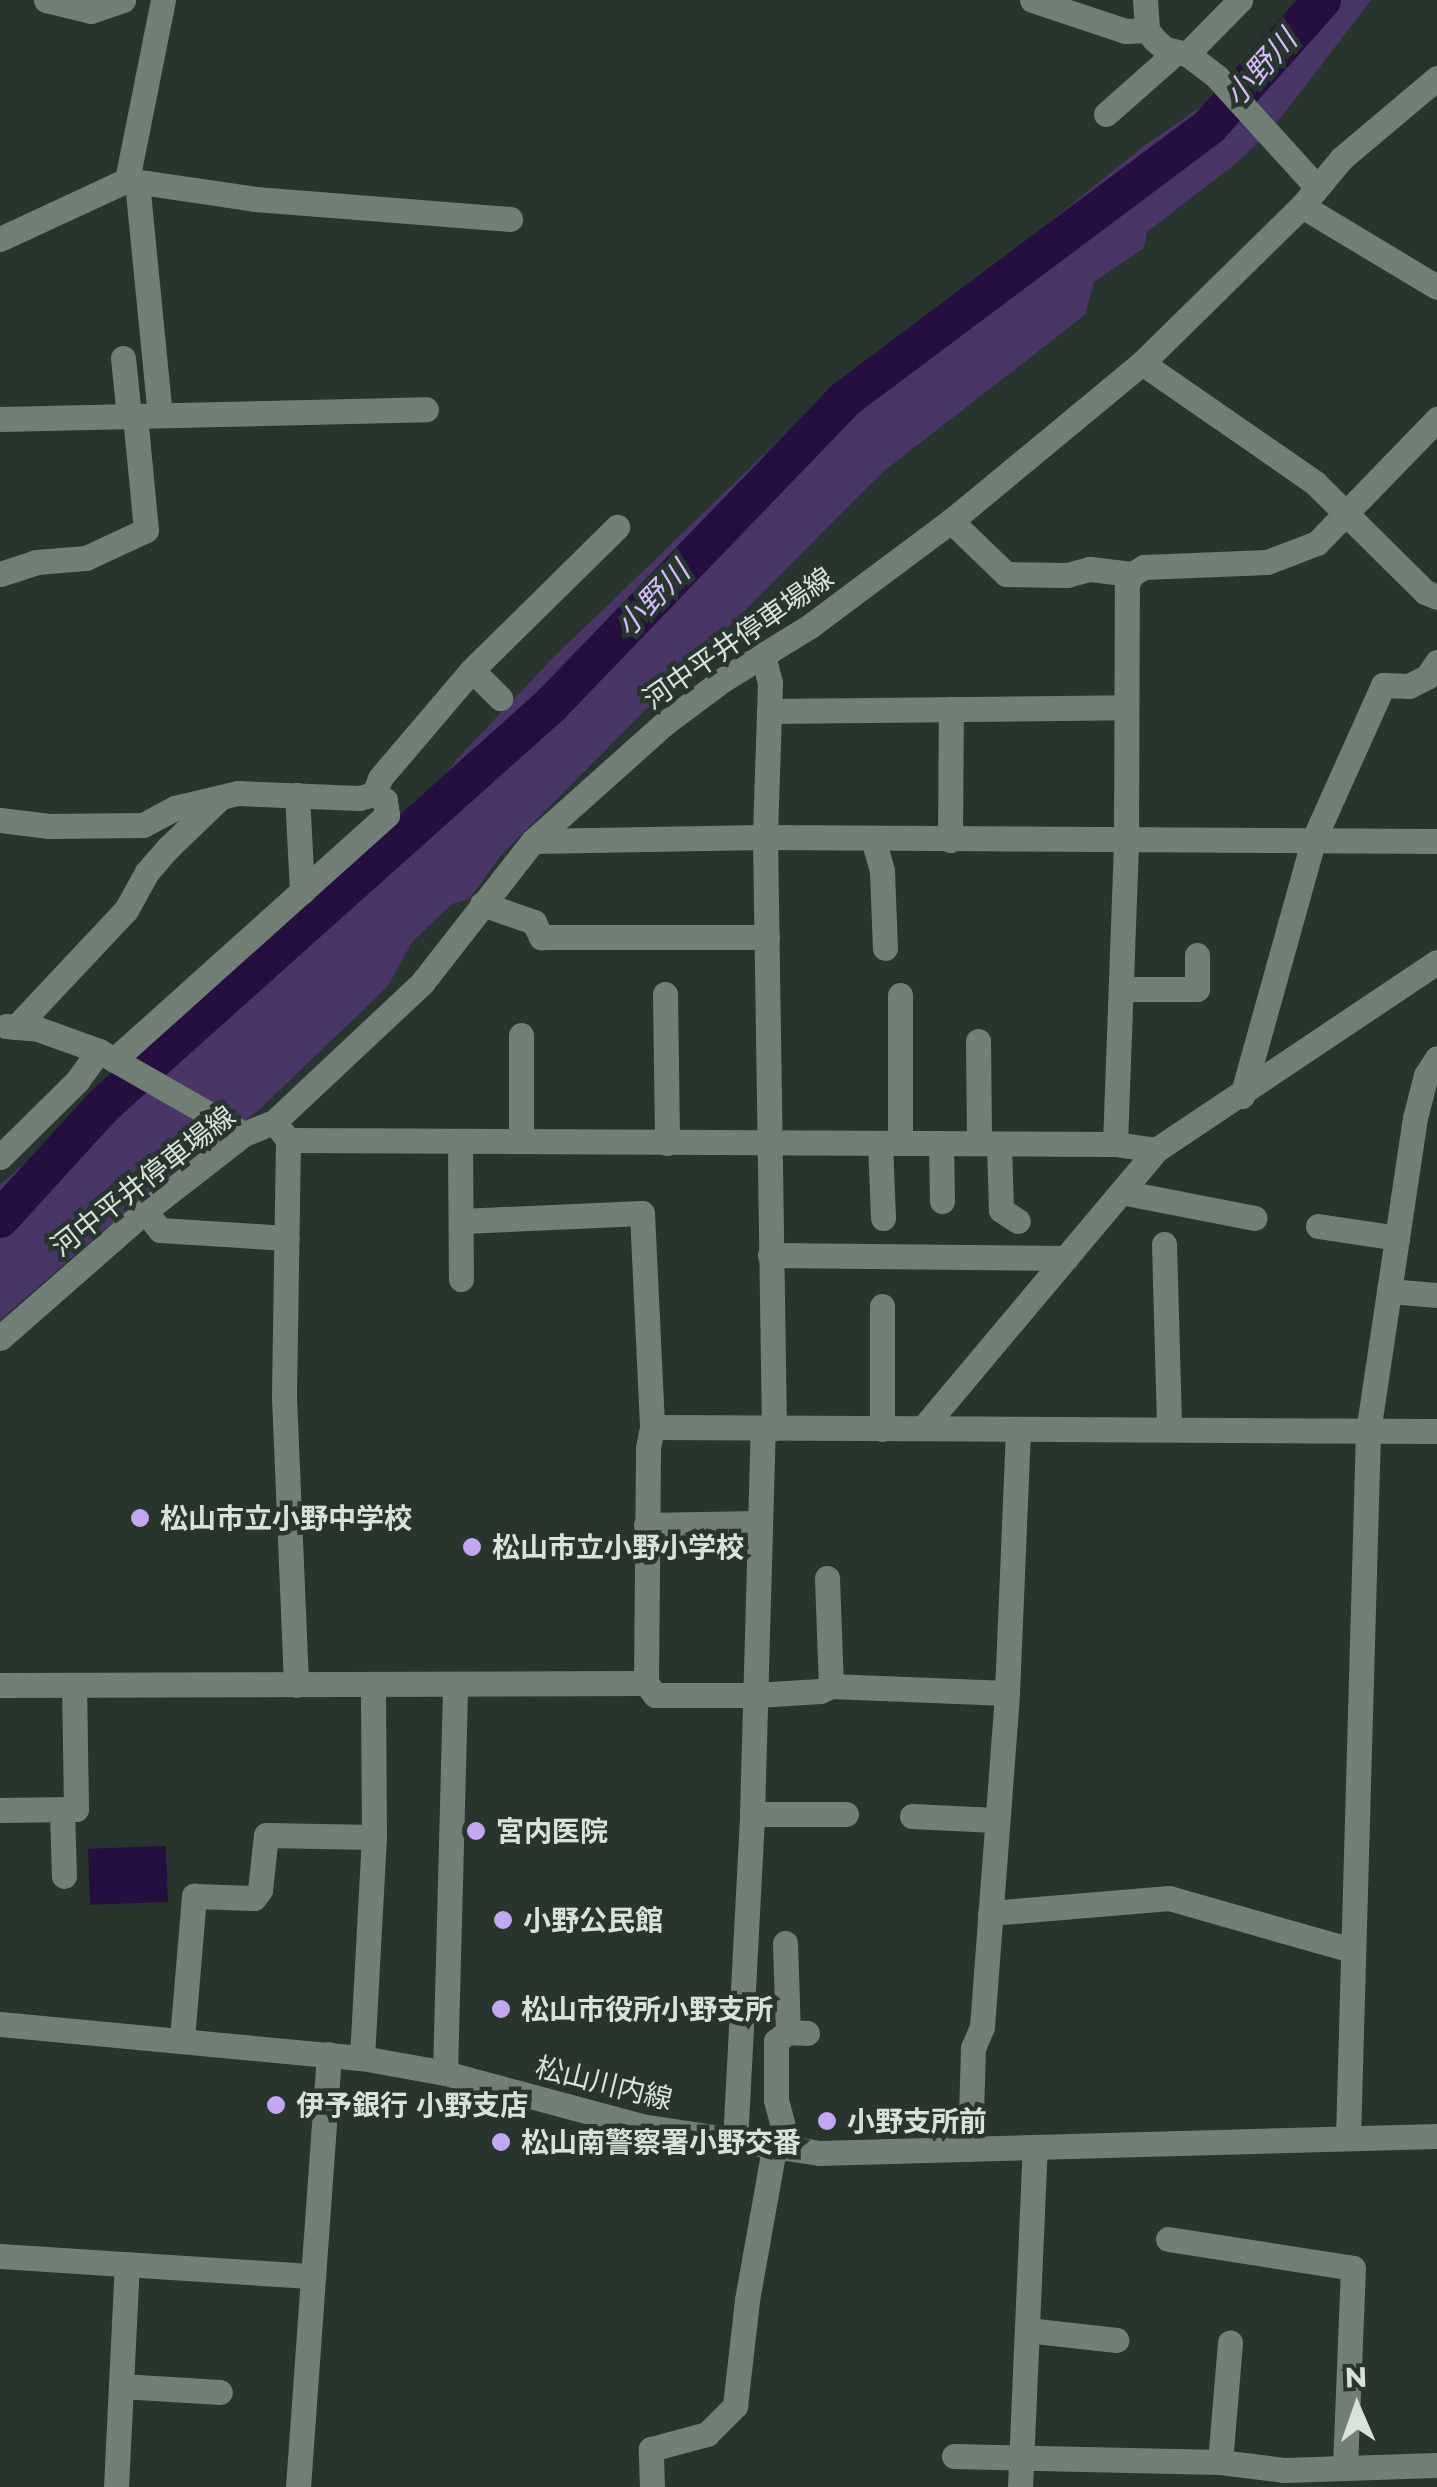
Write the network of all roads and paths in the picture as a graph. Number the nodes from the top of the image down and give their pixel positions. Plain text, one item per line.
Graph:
1 (46, 0) edge
2 (123, 0) edge
3 (163, 0) edge
4 (1032, 0) edge
5 (1145, 0) edge
6 (1240, 0) edge
7 (1147, 30) junction
8 (1181, 53) junction
9 (1437, 78) edge
10 (1106, 114) dead end
11 (132, 181) junction
12 (1309, 196) junction
13 (510, 219) dead end
14 (0, 239) edge
15 (1437, 287) edge
16 (123, 358) dead end
17 (1142, 363) junction
18 (426, 409) dead end
19 (141, 415) junction
20 (0, 418) edge
21 (1437, 418) edge
22 (1344, 512) junction
23 (951, 522) junction
24 (617, 528) dead end
25 (0, 574) edge
26 (1132, 574) junction
27 (1437, 597) edge
28 (763, 655) junction
29 (1437, 662) edge
30 (472, 670) junction
31 (500, 698) dead end
32 (1126, 707) junction
33 (951, 709) junction
34 (769, 711) junction
35 (374, 794) junction
36 (297, 796) junction
37 (221, 798) junction
38 (0, 820) edge
39 (765, 837) junction
40 (872, 839) junction
41 (950, 840) junction
42 (533, 841) junction
43 (1313, 841) junction
44 (1437, 841) edge
45 (1126, 842) junction
46 (302, 892) junction
47 (482, 904) junction
48 (767, 937) junction
49 (885, 948) dead end
50 (1197, 955) dead end
51 (1437, 962) edge
52 (1121, 990) junction
53 (665, 994) dead end
54 (900, 995) dead end
55 (8, 1026) edge
56 (521, 1035) dead end
57 (978, 1041) dead end
58 (1437, 1058) edge
59 (112, 1059) junction
60 (1242, 1096) junction
61 (281, 1131) junction
62 (242, 1133) junction
63 (460, 1141) junction
64 (522, 1142) junction
65 (667, 1143) junction
66 (890, 1143) junction
67 (941, 1143) junction
68 (771, 1144) junction
69 (989, 1144) junction
70 (1114, 1144) junction
71 (1156, 1150) junction
72 (0, 1157) edge
73 (1121, 1192) junction
74 (942, 1201) dead end
75 (145, 1210) junction
76 (883, 1218) dead end
77 (1255, 1218) dead end
78 (460, 1221) junction
79 (1018, 1221) dead end
80 (1318, 1226) dead end
81 (286, 1238) junction
82 (1397, 1238) junction
83 (1164, 1244) dead end
84 (770, 1255) junction
85 (1066, 1258) junction
86 (461, 1279) dead end
87 (1389, 1291) junction
88 (1437, 1295) edge
89 (882, 1306) dead end
90 (2, 1331) edge
91 (652, 1427) junction
92 (882, 1428) junction
93 (922, 1428) junction
94 (1168, 1428) junction
95 (768, 1429) junction
96 (1018, 1431) junction
97 (1437, 1431) edge
98 (1368, 1432) junction
99 (758, 1523) junction
100 (646, 1525) junction
101 (827, 1578) dead end
102 (646, 1683) junction
103 (372, 1684) junction
104 (0, 1685) edge
105 (74, 1685) junction
106 (296, 1685) junction
107 (455, 1685) junction
108 (831, 1686) junction
109 (1007, 1694) junction
110 (754, 1695) junction
111 (0, 1810) edge
112 (62, 1810) junction
113 (752, 1814) junction
114 (846, 1814) dead end
115 (912, 1816) dead end
116 (995, 1820) junction
117 (374, 1838) junction
118 (64, 1876) dead end
119 (990, 1913) junction
120 (785, 1943) dead end
121 (1352, 1950) junction
122 (0, 2024) edge
123 (182, 2039) junction
124 (329, 2054) junction
125 (362, 2058) junction
126 (445, 2073) junction
127 (1437, 2136) edge
128 (1348, 2138) junction
129 (735, 2142) junction
130 (1036, 2147) junction
131 (778, 2149) junction
132 (970, 2150) junction
133 (1168, 2239) dead end
134 (0, 2256) edge
135 (127, 2264) junction
136 (313, 2276) junction
137 (1026, 2330) junction
138 (1116, 2340) dead end
139 (1230, 2342) dead end
140 (122, 2386) junction
141 (220, 2392) dead end
142 (954, 2456) dead end
143 (1021, 2456) junction
144 (1220, 2462) junction
145 (1435, 2467) edge
146 (1345, 2468) junction
147 (1148, 2475) edge
148 (1284, 2479) edge
149 (116, 2487) edge
150 (298, 2487) edge
151 (652, 2487) edge
152 (1020, 2487) edge

1 - 2 street
3 - 11 street
4 - 7 street
5 - 7 street
6 - 8 street
7 - 8 street
8 - 10 street
8 - 12 street
9 - 12 street, 河中平井停車場線
11 - 13 street
11 - 14 street
11 - 19 street
12 - 15 street
12 - 17 street, 河中平井停車場線
16 - 19 street
17 - 22 street
17 - 23 street, 河中平井停車場線
18 - 19 street
19 - 20 street
19 - 25 street
21 - 22 street
22 - 26 street
22 - 27 street
23 - 26 street
23 - 28 street, 河中平井停車場線
24 - 30 street
26 - 32 street
28 - 34 street
28 - 42 street, 河中平井停車場線
29 - 43 street
30 - 31 street
30 - 35 street
32 - 33 street
32 - 45 street
33 - 34 street
33 - 41 street
34 - 39 street
35 - 36 street
35 - 46 street
36 - 37 street
36 - 46 street
37 - 38 street
37 - 55 street
39 - 40 street
39 - 42 street
39 - 48 street
40 - 41 street
40 - 49 street
41 - 45 street
42 - 47 street, 河中平井停車場線
43 - 44 street
43 - 45 street
43 - 60 street
45 - 52 street
46 - 59 street
47 - 48 street
47 - 61 street, 河中平井停車場線
48 - 68 street
50 - 52 street
51 - 60 street
52 - 70 street
53 - 65 street
54 - 66 street
55 - 59 street
56 - 64 street
57 - 69 street
58 - 82 street
59 - 62 street
59 - 72 street
60 - 71 street
61 - 62 street, 河中平井停車場線
61 - 63 street
61 - 81 street
62 - 75 street, 河中平井停車場線
63 - 64 street
63 - 78 street
64 - 65 street
65 - 68 street
66 - 67 street
66 - 68 street
66 - 76 street
67 - 69 street
67 - 74 street
68 - 84 street
69 - 70 street
69 - 79 street
70 - 71 street
71 - 73 street
73 - 77 street
73 - 85 street
75 - 81 street
75 - 90 street, 河中平井停車場線
78 - 86 street
78 - 91 street
80 - 82 street
81 - 106 street
82 - 87 street
83 - 94 street
84 - 85 street
84 - 95 street
85 - 93 street
87 - 88 street
87 - 98 street
89 - 92 street
91 - 95 street
91 - 100 street
92 - 93 street
92 - 95 street
93 - 96 street
94 - 96 street
94 - 98 street
95 - 99 street
96 - 109 street
97 - 98 street
98 - 121 street
99 - 100 street
99 - 110 street
100 - 102 street
101 - 108 street
102 - 107 street
102 - 110 street
103 - 106 street
103 - 107 street
103 - 117 street
104 - 105 street
105 - 106 street
105 - 112 street
107 - 126 street
108 - 109 street
108 - 110 street
109 - 116 street
110 - 113 street
111 - 112 street
112 - 118 street
113 - 114 street
113 - 129 street
115 - 116 street
116 - 119 street
117 - 123 street
117 - 125 street
119 - 121 street
119 - 132 street
120 - 131 street
121 - 128 street
122 - 123 street, 松山川内線
123 - 124 street, 松山川内線
124 - 125 street, 松山川内線
124 - 136 street
125 - 126 street, 松山川内線
126 - 129 street, 松山川内線
127 - 128 street, 松山川内線
128 - 130 street, 松山川内線
129 - 131 street, 松山川内線
130 - 132 street, 松山川内線
130 - 137 street
131 - 132 street, 松山川内線
131 - 151 street
133 - 146 street
134 - 135 street
135 - 136 street
135 - 140 street
136 - 150 street
137 - 138 street
137 - 143 street
139 - 144 street
140 - 141 street
140 - 149 street
142 - 143 street
143 - 147 street
143 - 152 street
144 - 147 street
144 - 148 street
145 - 146 street
146 - 148 street

